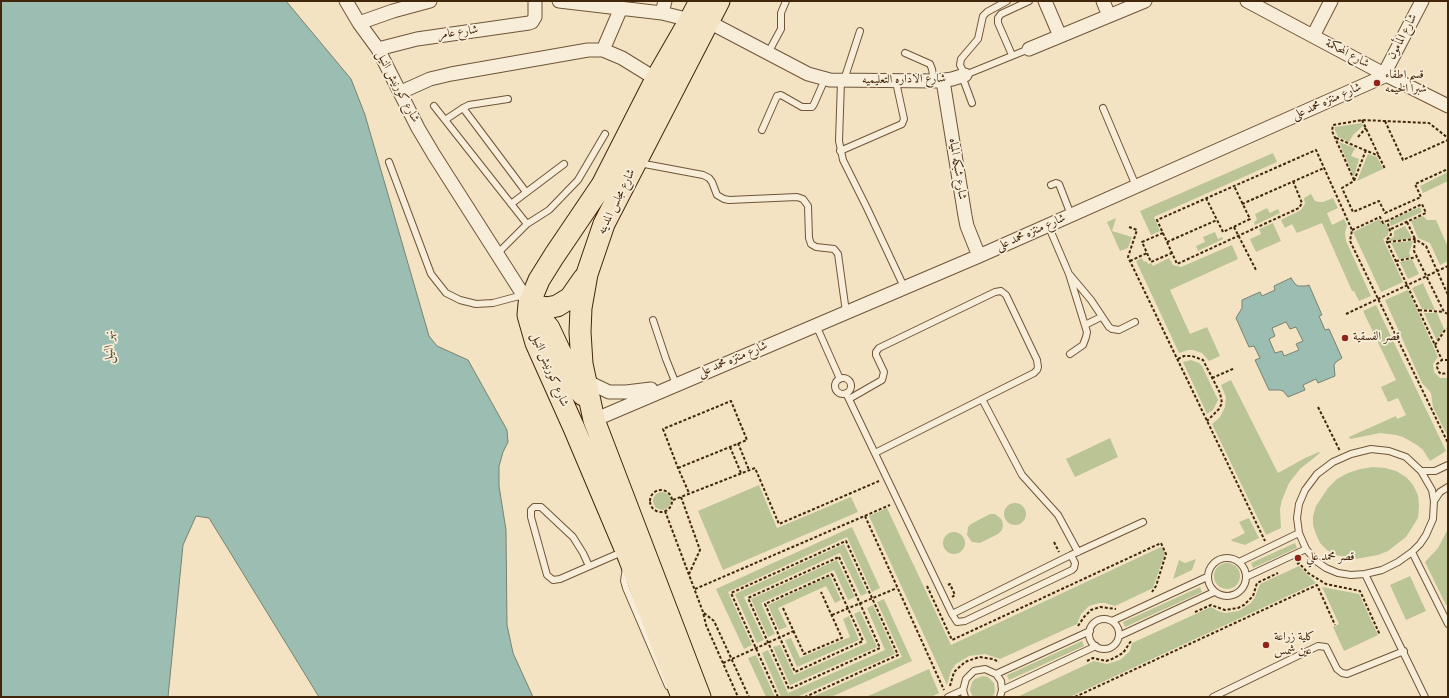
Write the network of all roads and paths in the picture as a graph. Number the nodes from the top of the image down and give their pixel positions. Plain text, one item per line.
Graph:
1 (346, 1) edge
2 (430, 1) edge
3 (535, 1) edge
4 (559, 1) edge
5 (700, 1) edge
6 (719, 1) edge
7 (786, 1) edge
8 (1007, 1) edge
9 (1029, 1) edge
10 (1045, 1) edge
11 (1104, 1) edge
12 (1145, 1) edge
13 (1246, 1) edge
14 (1331, 1) edge
15 (1422, 1) edge
16 (663, 7) edge
17 (621, 8) junction
18 (1109, 16) junction
19 (700, 21) junction
20 (359, 23) junction
21 (860, 32) dead end
22 (1060, 36) junction
23 (1313, 36) junction
24 (378, 49) junction
25 (1028, 49) joint
26 (603, 50) junction
27 (768, 53) junction
28 (905, 53) dead end
29 (1012, 55) junction
30 (1385, 74) junction
31 (963, 75) junction
32 (656, 79) junction
33 (825, 79) junction
34 (842, 81) junction
35 (938, 81) junction
36 (896, 82) junction
37 (401, 92) junction
38 (508, 99) dead end
39 (972, 103) dead end
40 (434, 106) dead end
41 (1448, 106) edge
42 (463, 108) junction
43 (1103, 108) dead end
44 (445, 120) junction
45 (1362, 120) junction
46 (1385, 121) junction
47 (1366, 128) junction
48 (762, 130) dead end
49 (605, 134) dead end
50 (1358, 137) dead end
51 (1336, 138) junction
52 (1448, 139) edge
53 (1366, 150) junction
54 (840, 151) junction
55 (1379, 156) junction
56 (389, 162) dead end
57 (636, 163) junction
58 (564, 164) dead end
59 (1324, 168) junction
60 (1385, 168) dead end
61 (1448, 169) edge
62 (1293, 181) junction
63 (1354, 181) junction
64 (1051, 185) dead end
65 (1136, 186) junction
66 (1234, 186) junction
67 (526, 192) junction
68 (1206, 198) junction
69 (511, 204) junction
70 (1242, 204) junction
71 (1071, 215) junction
72 (1217, 220) junction
73 (1387, 221) junction
74 (1407, 222) junction
75 (527, 224) junction
76 (1048, 225) junction
77 (1129, 227) dead end
78 (1234, 227) junction
79 (1352, 230) junction
80 (1391, 230) junction
81 (1163, 233) junction
82 (1239, 236) junction
83 (1415, 240) junction
84 (1167, 242) junction
85 (1388, 242) junction
86 (1147, 253) junction
87 (1172, 253) junction
88 (497, 254) junction
89 (979, 256) junction
90 (1417, 257) junction
91 (1130, 260) junction
92 (1396, 261) junction
93 (1448, 266) edge
94 (1256, 270) dead end
95 (1437, 271) junction
96 (587, 274) junction
97 (1069, 274) junction
98 (1426, 276) junction
99 (1407, 285) junction
100 (904, 288) junction
101 (1448, 295) edge
102 (526, 299) junction
103 (1378, 299) junction
104 (1419, 310) junction
105 (846, 312) junction
106 (1444, 312) junction
107 (1346, 314) dead end
108 (1448, 314) edge
109 (1101, 317) junction
110 (653, 320) dead end
111 (1135, 322) dead end
112 (816, 325) junction
113 (1085, 325) junction
114 (1448, 329) edge
115 (1435, 345) junction
116 (1070, 354) dead end
117 (1178, 359) junction
118 (1442, 360) junction
119 (1448, 360) edge
120 (1235, 368) dead end
121 (1448, 374) edge
122 (1212, 378) junction
123 (840, 379) junction
124 (586, 381) junction
125 (674, 384) junction
126 (616, 393) junction
127 (847, 396) junction
128 (982, 399) junction
129 (624, 406) junction
130 (1318, 407) dead end
131 (592, 411) junction
132 (1207, 421) junction
133 (738, 443) junction
134 (1448, 443) edge
135 (730, 446) junction
136 (875, 453) junction
137 (1343, 458) junction
138 (1448, 465) edge
139 (678, 468) junction
140 (749, 470) junction
141 (1421, 471) junction
142 (741, 473) junction
143 (882, 486) dead end
144 (1448, 487) edge
145 (689, 493) junction
146 (681, 497) junction
147 (673, 500) junction
148 (1434, 501) junction
149 (665, 511) junction
150 (893, 512) dead end
151 (865, 515) junction
152 (1143, 522) dead end
153 (1299, 533) junction
154 (1268, 548) junction
155 (1306, 549) junction
156 (1078, 552) junction
157 (1412, 552) junction
158 (627, 554) junction
159 (1071, 555) junction
160 (1239, 562) junction
161 (589, 566) junction
162 (1292, 567) dead end
163 (1278, 573) dead end
164 (689, 574) junction
165 (1365, 574) junction
166 (1028, 577) junction
167 (1207, 577) junction
168 (1246, 577) junction
169 (926, 583) dead end
170 (1014, 583) junction
171 (897, 588) junction
172 (1034, 588) junction
173 (695, 589) junction
174 (821, 592) dead end
175 (1214, 592) junction
176 (1148, 594) dead end
177 (1020, 595) junction
178 (872, 598) junction
179 (860, 603) junction
180 (1122, 606) dead end
181 (783, 608) dead end
182 (848, 609) junction
183 (703, 612) junction
184 (952, 614) junction
185 (1191, 614) dead end
186 (832, 615) junction
187 (1112, 621) junction
188 (1448, 624) edge
189 (1335, 625) dead end
190 (1072, 629) dead end
191 (794, 631) junction
192 (1090, 631) junction
193 (1380, 635) dead end
194 (1119, 636) junction
195 (780, 638) junction
196 (1136, 638) dead end
197 (768, 643) junction
198 (1096, 646) junction
199 (756, 648) junction
200 (1404, 651) junction
201 (731, 659) junction
202 (1000, 662) dead end
203 (1086, 662) dead end
204 (723, 663) junction
205 (996, 674) junction
206 (963, 690) junction
207 (1002, 690) junction
208 (948, 695) edge
209 (688, 697) edge
210 (738, 697) edge
211 (749, 697) edge
212 (778, 697) edge
213 (805, 697) edge
214 (965, 697) edge
215 (1000, 697) edge
216 (1075, 697) edge
217 (1213, 697) edge
218 (1426, 697) edge

1 - 20 street, شارع كورنيش النيل
2 - 20 street
3 - 24 street, شارع عامر
4 - 17 street, شارع الاداره التعليميه
5 - 19 highway, شارع مجلس المدينه
6 - 19 highway, شارع مجلس المدينه
7 - 27 lane
8 - 31 lane
9 - 29 lane
10 - 22 street
11 - 18 street
12 - 18 street, شارع الاداره التعليميه
13 - 23 street, شارع المحكمة
14 - 23 street
15 - 30 street, شارع المأمون
16 - 17 street, شارع الاداره التعليميه
16 - 19 street, شارع الاداره التعليميه
17 - 26 street
18 - 22 street, شارع الاداره التعليميه
19 - 27 street, شارع الاداره التعليميه
19 - 32 highway, شارع مجلس المدينه
19 - 57 highway, شارع مجلس المدينه
20 - 24 street, شارع كورنيش النيل
21 - 34 lane
22 - 25 street, شارع الاداره التعليميه
23 - 30 street, شارع المحكمة
24 - 37 street, شارع كورنيش النيل
25 - 29 lane, شارع الاداره التعليميه
26 - 32 street
26 - 37 street
27 - 33 street, شارع الاداره التعليميه
28 - 35 lane
29 - 31 lane, شارع الاداره التعليميه
30 - 41 street, شارع المحكمة
30 - 65 street, شارع منتزه محمد على
31 - 35 street, شارع الاداره التعليميه
31 - 39 lane
32 - 102 highway, شارع مجلس المدينه
33 - 34 street, شارع الاداره التعليميه
33 - 48 lane
34 - 36 street, شارع الاداره التعليميه
34 - 54 lane
35 - 36 street, شارع الاداره التعليميه
35 - 89 street, شارع شبكه المياه
36 - 54 lane
37 - 88 street, شارع كورنيش النيل
38 - 42 lane
40 - 44 lane
42 - 44 lane
42 - 67 lane
43 - 65 lane
44 - 69 lane
45 - 46 path
45 - 47 path
45 - 51 path
46 - 52 path
46 - 52 path
47 - 50 path
47 - 55 path
49 - 75 lane
51 - 53 path
51 - 63 path
53 - 55 path
53 - 63 path
54 - 100 lane
55 - 60 path
56 - 102 lane
57 - 96 highway, شارع مجلس المدينه
57 - 105 lane
58 - 67 lane
59 - 62 path
59 - 66 path
59 - 79 path
61 - 63 path
62 - 70 path
62 - 82 path
64 - 71 lane
65 - 71 street, شارع منتزه محمد على
66 - 68 path
66 - 70 path
67 - 69 lane
68 - 72 path
68 - 81 path
69 - 75 lane
70 - 78 path
71 - 76 street, شارع منتزه محمد على
72 - 78 path
72 - 84 path
73 - 74 path
73 - 79 path
73 - 80 path
74 - 80 path
74 - 83 path
75 - 88 lane
76 - 89 street, شارع منتزه محمد على
76 - 97 lane
77 - 91 path
78 - 82 path
79 - 103 path
80 - 85 path
81 - 84 path
81 - 86 path
82 - 87 path
82 - 94 path
83 - 85 path
83 - 90 path
83 - 95 path
84 - 87 path
85 - 92 path
86 - 87 path
86 - 91 path
88 - 102 street, شارع كورنيش النيل
89 - 100 street, شارع منتزه محمد على
90 - 92 path
90 - 98 path
91 - 117 path
92 - 99 path
93 - 95 path
95 - 98 path
95 - 101 path
96 - 102 highway
96 - 124 highway, شارع مجلس المدينه
97 - 109 lane
97 - 113 lane
98 - 99 path
98 - 106 path
99 - 103 path
99 - 104 path
100 - 105 street, شارع منتزه محمد على
102 - 131 highway
102 - 158 highway, شارع كورنيش النيل
103 - 107 path
103 - 134 path
104 - 106 path
104 - 115 path
105 - 112 street, شارع منتزه محمد على
106 - 108 path
109 - 111 lane
109 - 113 lane
110 - 125 lane
112 - 123 lane
112 - 125 street, شارع منتزه محمد على
113 - 116 lane
114 - 115 path
115 - 118 path
117 - 122 path
117 - 132 path
118 - 119 path
118 - 121 path
120 - 122 path
122 - 132 path
123 - 127 lane
123 - 127 lane
124 - 126 street, شارع منتزه محمد على
124 - 131 highway, شارع مجلس المدينه
125 - 126 street, شارع منتزه محمد على
125 - 129 street, شارع منتزه محمد على
126 - 129 street
127 - 128 lane
127 - 136 lane
128 - 136 lane
128 - 156 lane
129 - 131 street, شارع منتزه محمد على
130 - 137 path
131 - 209 highway, شارع كورنيش النيل
132 - 154 path
133 - 135 path
133 - 139 path
133 - 140 path
135 - 139 path
135 - 142 path
136 - 184 lane
137 - 141 lane
137 - 153 lane
138 - 141 lane
139 - 145 path
140 - 142 path
140 - 143 path
141 - 148 lane
142 - 145 path
144 - 148 lane
145 - 146 path
146 - 147 path
146 - 164 path
147 - 149 path
147 - 149 path
148 - 157 lane
149 - 164 path
150 - 151 path
151 - 171 path
151 - 173 path
152 - 156 lane
153 - 154 lane
153 - 155 lane
154 - 160 lane
155 - 165 lane
155 - 168 lane
156 - 159 lane
157 - 165 lane
157 - 188 lane
158 - 161 lane
158 - 209 highway, شارع كورنيش النيل
159 - 166 lane
159 - 172 lane
160 - 167 lane
160 - 168 lane
161 - 161 lane
162 - 193 path
163 - 185 path
164 - 173 path
165 - 200 lane
166 - 170 lane
166 - 172 lane
167 - 175 lane
167 - 187 lane
168 - 175 lane
169 - 176 path
170 - 177 lane
170 - 184 lane
171 - 178 path
171 - 208 path
172 - 177 lane
173 - 183 path
174 - 186 path
175 - 194 lane
177 - 184 lane
178 - 179 path
178 - 199 path
178 - 213 path
179 - 182 path
179 - 197 path
179 - 197 path
180 - 190 path
181 - 191 path
182 - 186 path
182 - 195 path
182 - 195 path
183 - 201 path
183 - 204 path
186 - 191 path
187 - 192 lane
187 - 194 lane
189 - 216 path
191 - 195 path
192 - 198 lane
192 - 205 lane
194 - 198 lane
195 - 197 path
196 - 203 path
197 - 199 path
198 - 207 lane
199 - 201 path
199 - 212 path
200 - 217 lane
200 - 218 lane
201 - 204 path
201 - 211 path
202 - 208 path
204 - 210 path
205 - 206 lane
205 - 207 lane
206 - 208 lane
206 - 214 lane
207 - 215 lane

